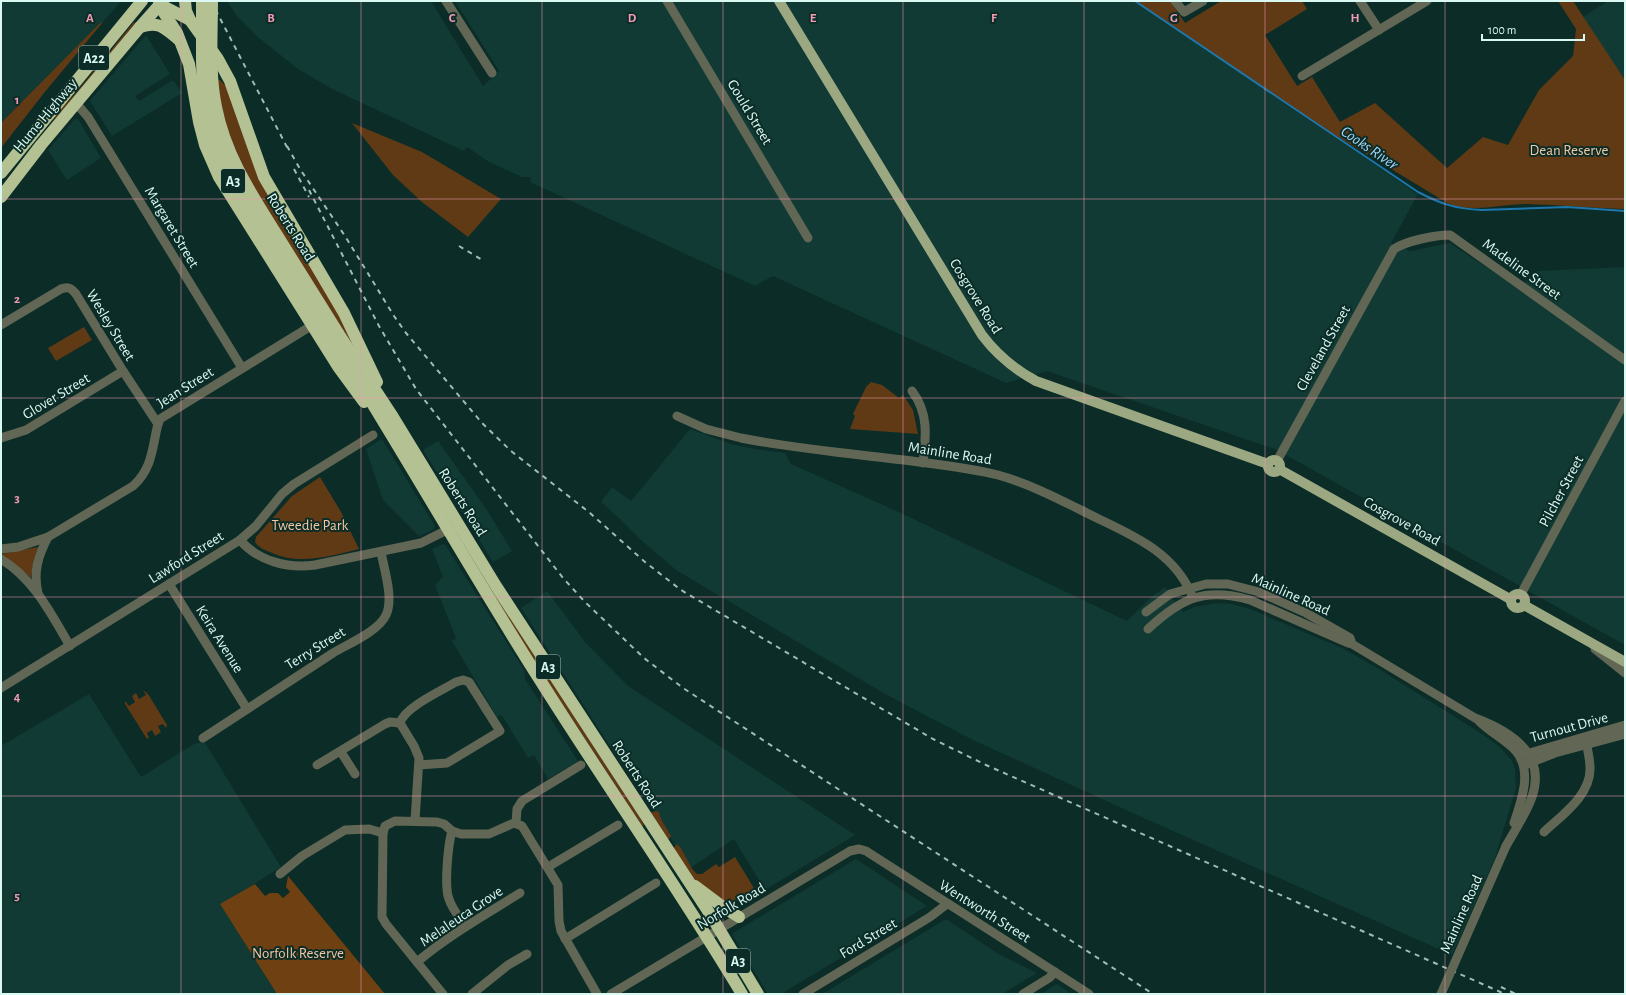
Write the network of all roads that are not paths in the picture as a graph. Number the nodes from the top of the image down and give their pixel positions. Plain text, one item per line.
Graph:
1 (142, 1) edge
2 (185, 1) edge
3 (202, 1) edge
4 (212, 1) edge
5 (446, 1) edge
6 (667, 1) edge
7 (778, 1) edge
8 (1175, 1) edge
9 (1203, 1) edge
10 (1360, 1) edge
11 (1427, 1) edge
12 (159, 2) edge
13 (190, 20) junction
14 (140, 27) junction
15 (1379, 30) junction
16 (180, 40) junction
17 (492, 73) dead end
18 (1302, 76) dead end
19 (193, 87) junction
20 (235, 94) junction
21 (76, 103) junction
22 (2, 170) edge
23 (14, 179) junction
24 (1, 197) edge
25 (808, 238) dead end
26 (1394, 249) joint
27 (1, 325) edge
28 (312, 326) junction
29 (334, 335) junction
30 (1625, 360) edge
31 (242, 368) junction
32 (123, 371) junction
33 (912, 391) dead end
34 (1625, 401) edge
35 (677, 416) dead end
36 (393, 417) junction
37 (158, 424) junction
38 (388, 430) junction
39 (373, 435) dead end
40 (1, 438) edge
41 (923, 463) junction
42 (1275, 465) junction
43 (453, 527) junction
44 (48, 537) junction
45 (240, 540) junction
46 (1, 549) edge
47 (381, 552) junction
48 (1, 559) edge
49 (169, 584) junction
50 (1189, 588) junction
51 (39, 594) junction
52 (1521, 594) junction
53 (1193, 598) junction
54 (1510, 599) junction
55 (1524, 605) junction
56 (1146, 612) dead end
57 (1148, 629) dead end
58 (1586, 640) junction
59 (1352, 644) junction
60 (70, 646) junction
61 (1625, 662) edge
62 (1625, 673) edge
63 (1, 688) edge
64 (247, 709) junction
65 (400, 723) junction
66 (1625, 725) edge
67 (1625, 734) edge
68 (203, 738) dead end
69 (1585, 741) junction
70 (341, 752) junction
71 (1524, 754) junction
72 (1532, 762) junction
73 (316, 765) dead end
74 (419, 765) junction
75 (581, 765) dead end
76 (1523, 766) junction
77 (355, 774) dead end
78 (415, 821) junction
79 (516, 823) junction
80 (618, 824) dead end
81 (452, 831) junction
82 (1544, 832) dead end
83 (383, 833) junction
84 (1506, 846) junction
85 (866, 851) joint
86 (548, 867) junction
87 (280, 874) dead end
88 (687, 880) junction
89 (656, 883) dead end
90 (520, 893) dead end
91 (947, 904) junction
92 (740, 917) junction
93 (465, 926) junction
94 (719, 929) junction
95 (707, 937) junction
96 (565, 939) junction
97 (528, 954) dead end
98 (417, 962) junction
99 (1055, 972) junction
100 (443, 994) edge
101 (472, 994) edge
102 (597, 994) edge
103 (611, 994) edge
104 (742, 994) edge
105 (758, 994) edge
106 (803, 994) edge
107 (1022, 994) edge
108 (1090, 994) edge
109 (1441, 994) edge

1 - 22 highway, Hume Highway / A22
2 - 13 highway
3 - 29 highway, Roberts Road / A3, bridge
4 - 29 highway, Roberts Road / A3, bridge
5 - 17 street
6 - 25 street, Gould Street
7 - 42 main road, Cosgrove Road
8 - 9 street
10 - 15 street
11 - 15 street
12 - 13 highway
12 - 14 highway, Hume Highway / A22
12 - 16 highway
13 - 20 highway
14 - 16 highway
14 - 21 highway, Hume Highway / A22
15 - 18 street
16 - 19 highway
19 - 20 highway
19 - 28 highway
20 - 36 highway
21 - 23 highway, Hume Highway / A22
21 - 31 street, Margaret Street
22 - 23 street
23 - 24 highway, Hume Highway / A22
26 - 30 street, Madeline Street
26 - 42 street, Cleveland Street
27 - 32 street, Wesley Street
28 - 31 street, Jean Street
28 - 38 highway
29 - 36 highway, Roberts Road / A3
29 - 38 highway, Roberts Road / A3
31 - 37 street, Jean Street
32 - 37 street, Wesley Street
32 - 40 street, Glover Street
33 - 41 street
34 - 52 street, Pilcher Street
35 - 41 street, Mainline Road
36 - 43 highway, Roberts Road / A3
37 - 44 street, Jean Street
38 - 43 highway, Roberts Road / A3
39 - 45 street, Lawford Street
41 - 50 street, Mainline Road
42 - 54 main road, Cosgrove Road
43 - 47 street
43 - 88 highway, Roberts Road / A3
43 - 95 highway, Roberts Road / A3
44 - 46 street, Jean Street
44 - 51 street
45 - 47 street
45 - 49 street, Lawford Street
47 - 64 street, Terry Street
48 - 51 street
49 - 60 street, Lawford Street
49 - 64 street, Keira Avenue
50 - 53 street, Mainline Road
50 - 56 street, Mainline Road
50 - 59 street, Mainline Road
51 - 60 street
52 - 54 main road
52 - 55 main road
53 - 57 street, Mainline Road
53 - 59 street, Mainline Road
54 - 55 main road
55 - 58 main road
58 - 61 main road
58 - 62 street
59 - 71 street, Mainline Road
60 - 63 street, Lawford Street
64 - 68 street, Terry Street
65 - 70 street
65 - 74 street
65 - 74 street
66 - 69 street, Turnout Drive
67 - 69 street, Turnout Drive
69 - 71 street, Turnout Drive
69 - 72 street, Turnout Drive
69 - 82 street
70 - 73 street
70 - 77 street
71 - 72 street, Mainline Road
71 - 76 street, Mainline Road
72 - 76 street, Turnout Drive
72 - 84 street, Mainline Road
74 - 78 street
75 - 79 street
76 - 84 street, Mainline Road
78 - 81 street
78 - 83 street
79 - 81 street
79 - 86 street
80 - 86 street
81 - 93 street
83 - 87 street
83 - 98 street
84 - 109 street, Mainline Road, bridge
85 - 91 street, Wentworth Street
85 - 92 street, Norfolk Road
86 - 96 street
88 - 92 highway
88 - 94 highway, Roberts Road / A3
89 - 96 street
90 - 93 street, Melaleuca Grove
91 - 99 street, Wentworth Street
91 - 106 street, Ford Street
92 - 94 street, Norfolk Road
93 - 98 street, Melaleuca Grove
94 - 95 street, Norfolk Road
94 - 105 highway, Roberts Road / A3
95 - 103 street, Norfolk Road
95 - 104 highway, Roberts Road / A3
96 - 102 street
97 - 101 street
98 - 100 street
99 - 107 street
99 - 108 street, Wentworth Street

